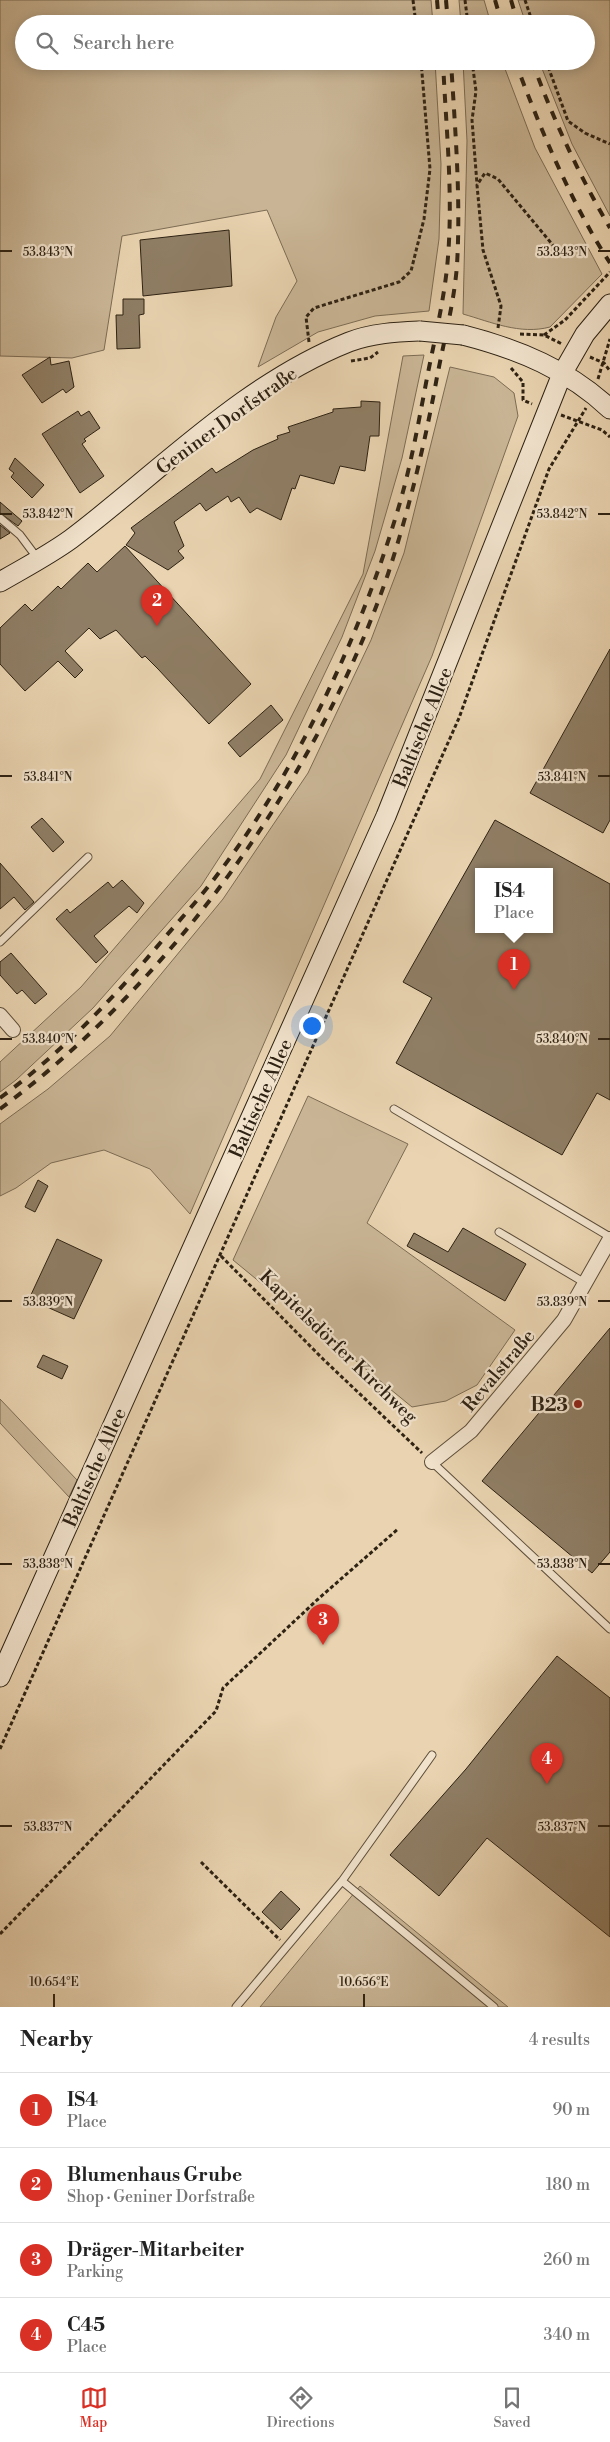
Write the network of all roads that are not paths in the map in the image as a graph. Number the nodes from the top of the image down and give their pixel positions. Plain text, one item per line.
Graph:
1 (610, 304) edge
2 (562, 374) junction
3 (610, 409) edge
4 (0, 518) edge
5 (38, 560) junction
6 (0, 582) edge
7 (88, 857) dead end
8 (0, 942) edge
9 (0, 1015) edge
10 (13, 1030) dead end
11 (394, 1109) dead end
12 (499, 1232) dead end
13 (610, 1238) edge
14 (585, 1284) junction
15 (432, 1462) joint
16 (610, 1629) edge
17 (0, 1677) edge
18 (432, 1755) dead end
19 (342, 1881) junction
20 (236, 2007) edge
21 (494, 2007) edge

1 - 2 main road, Baltische Allee
2 - 3 main road, Geniner Dorfstraße
2 - 5 main road, Geniner Dorfstraße, bridge
2 - 17 main road, Baltische Allee
4 - 5 lane
5 - 6 main road, Geniner Dorfstraße
7 - 8 lane
9 - 10 street
11 - 13 lane
12 - 14 lane
13 - 14 street, Revalstraße
14 - 15 street, Revalstraße
15 - 16 lane
18 - 19 lane
19 - 20 lane
19 - 21 lane

